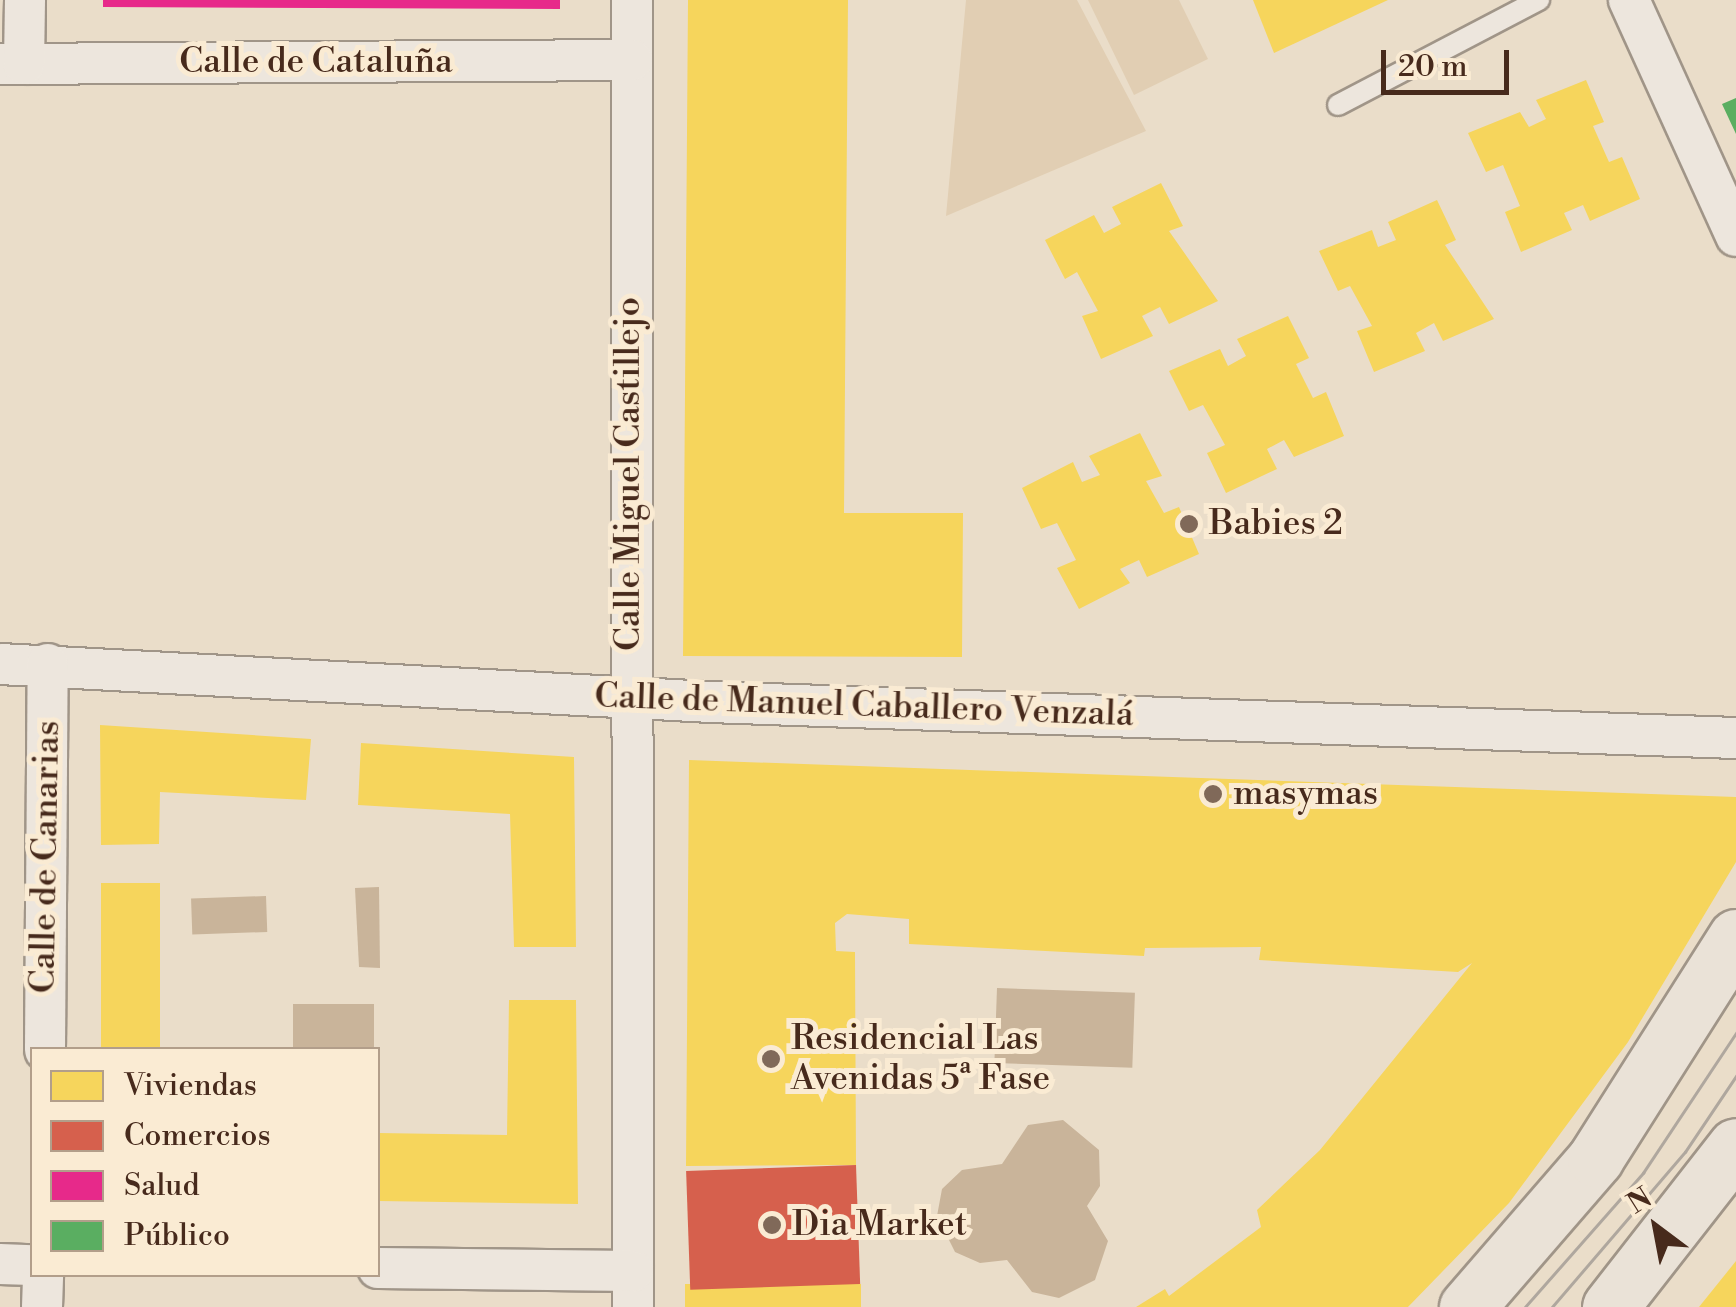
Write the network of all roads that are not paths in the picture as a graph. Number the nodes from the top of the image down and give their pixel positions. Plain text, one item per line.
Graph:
1 (25, 0) edge
2 (632, 0) edge
3 (1538, 0) edge
4 (1629, 0) edge
5 (632, 60) junction
6 (12, 64) edge
7 (1338, 105) dead end
8 (1736, 236) edge
9 (0, 664) edge
10 (48, 664) junction
11 (629, 697) junction
12 (1734, 740) edge
13 (1736, 937) edge
14 (44, 1047) edge
15 (1736, 1146) edge
16 (0, 1264) edge
17 (30, 1265) edge
18 (380, 1268) edge
19 (42, 1277) edge
20 (633, 1289) edge
21 (42, 1307) edge
22 (1468, 1307) edge
23 (1610, 1307) edge

1 - 6 street
2 - 5 street, Calle Miguel Castillejo
3 - 7 lane
4 - 8 street
5 - 6 street, Calle de Cataluña
5 - 11 street, Calle Miguel Castillejo
9 - 10 street, Calle de Manuel Caballero Venzalá
10 - 11 street, Calle de Manuel Caballero Venzalá
10 - 14 street, Calle de Canarias
11 - 12 street, Calle de Manuel Caballero Venzalá
11 - 20 street, Calle Miguel Castillejo
13 - 22 highway
15 - 23 highway
16 - 17 street
18 - 20 street
19 - 21 street

